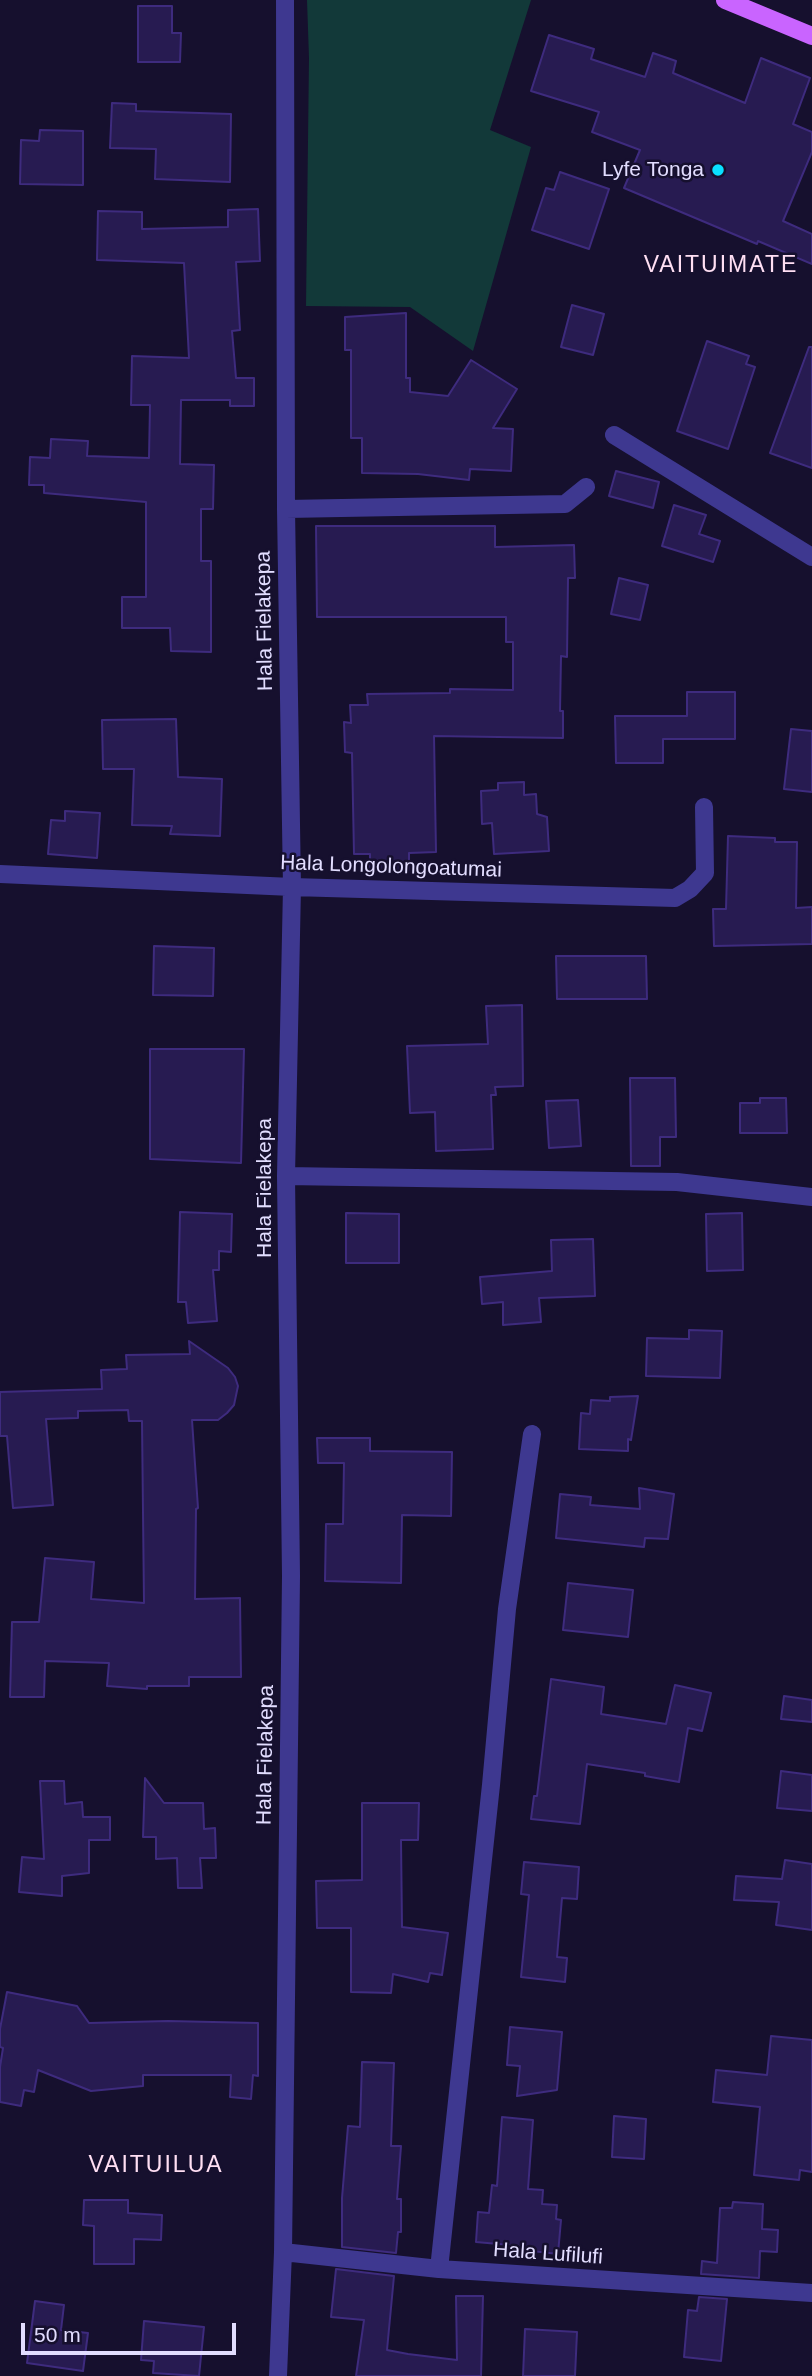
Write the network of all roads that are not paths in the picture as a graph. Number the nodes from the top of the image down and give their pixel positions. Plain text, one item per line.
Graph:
1 (285, 0) edge
2 (725, 0) edge
3 (812, 36) edge
4 (614, 435) dead end
5 (586, 487) dead end
6 (286, 509) junction
7 (812, 556) edge
8 (704, 807) dead end
9 (0, 874) edge
10 (292, 887) junction
11 (286, 1176) junction
12 (812, 1197) edge
13 (532, 1434) dead end
14 (283, 2252) junction
15 (439, 2269) junction
16 (812, 2293) edge
17 (278, 2376) edge

1 - 6 street, Hala Fielakepa
2 - 3 main road
4 - 7 street
5 - 6 street
6 - 10 street, Hala Fielakepa
8 - 10 street, Hala Longolongoatumai
9 - 10 street, Hala Longolongoatumai
10 - 11 street, Hala Fielakepa
11 - 12 street
11 - 14 street, Hala Fielakepa
13 - 15 street
14 - 15 street, Hala Lufilufi
14 - 17 street, Hala Fielakepa
15 - 16 street, Hala Lufilufi

